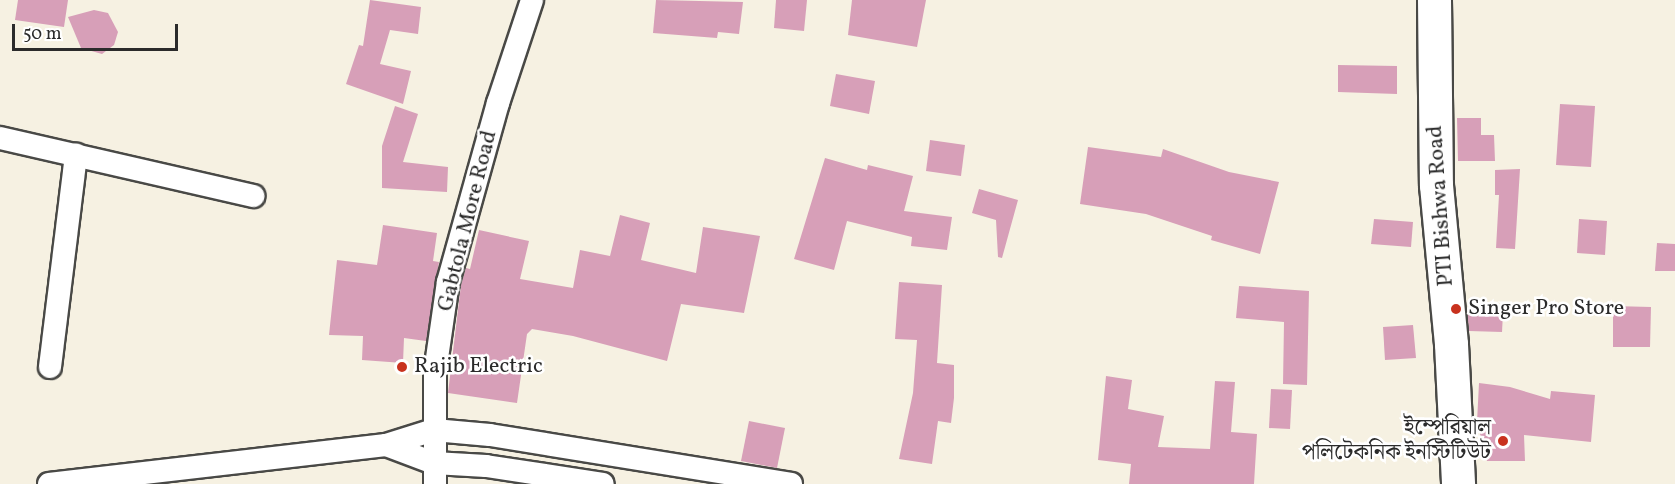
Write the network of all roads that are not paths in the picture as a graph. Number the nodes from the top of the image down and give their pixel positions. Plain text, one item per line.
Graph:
1 (532, 0) edge
2 (1434, 0) edge
3 (0, 138) edge
4 (76, 155) junction
5 (253, 196) dead end
6 (50, 367) dead end
7 (434, 430) junction
8 (386, 445) junction
9 (434, 474) edge
10 (49, 484) edge
11 (603, 484) edge
12 (791, 484) edge
13 (1458, 484) edge

1 - 7 street, Gabtola More Road
2 - 13 highway, PTI Bishwa Road
3 - 4 street
4 - 5 street
4 - 6 street
7 - 8 street
7 - 9 street, Gabtola More Road
7 - 12 street
8 - 9 street
8 - 10 street
9 - 11 street

